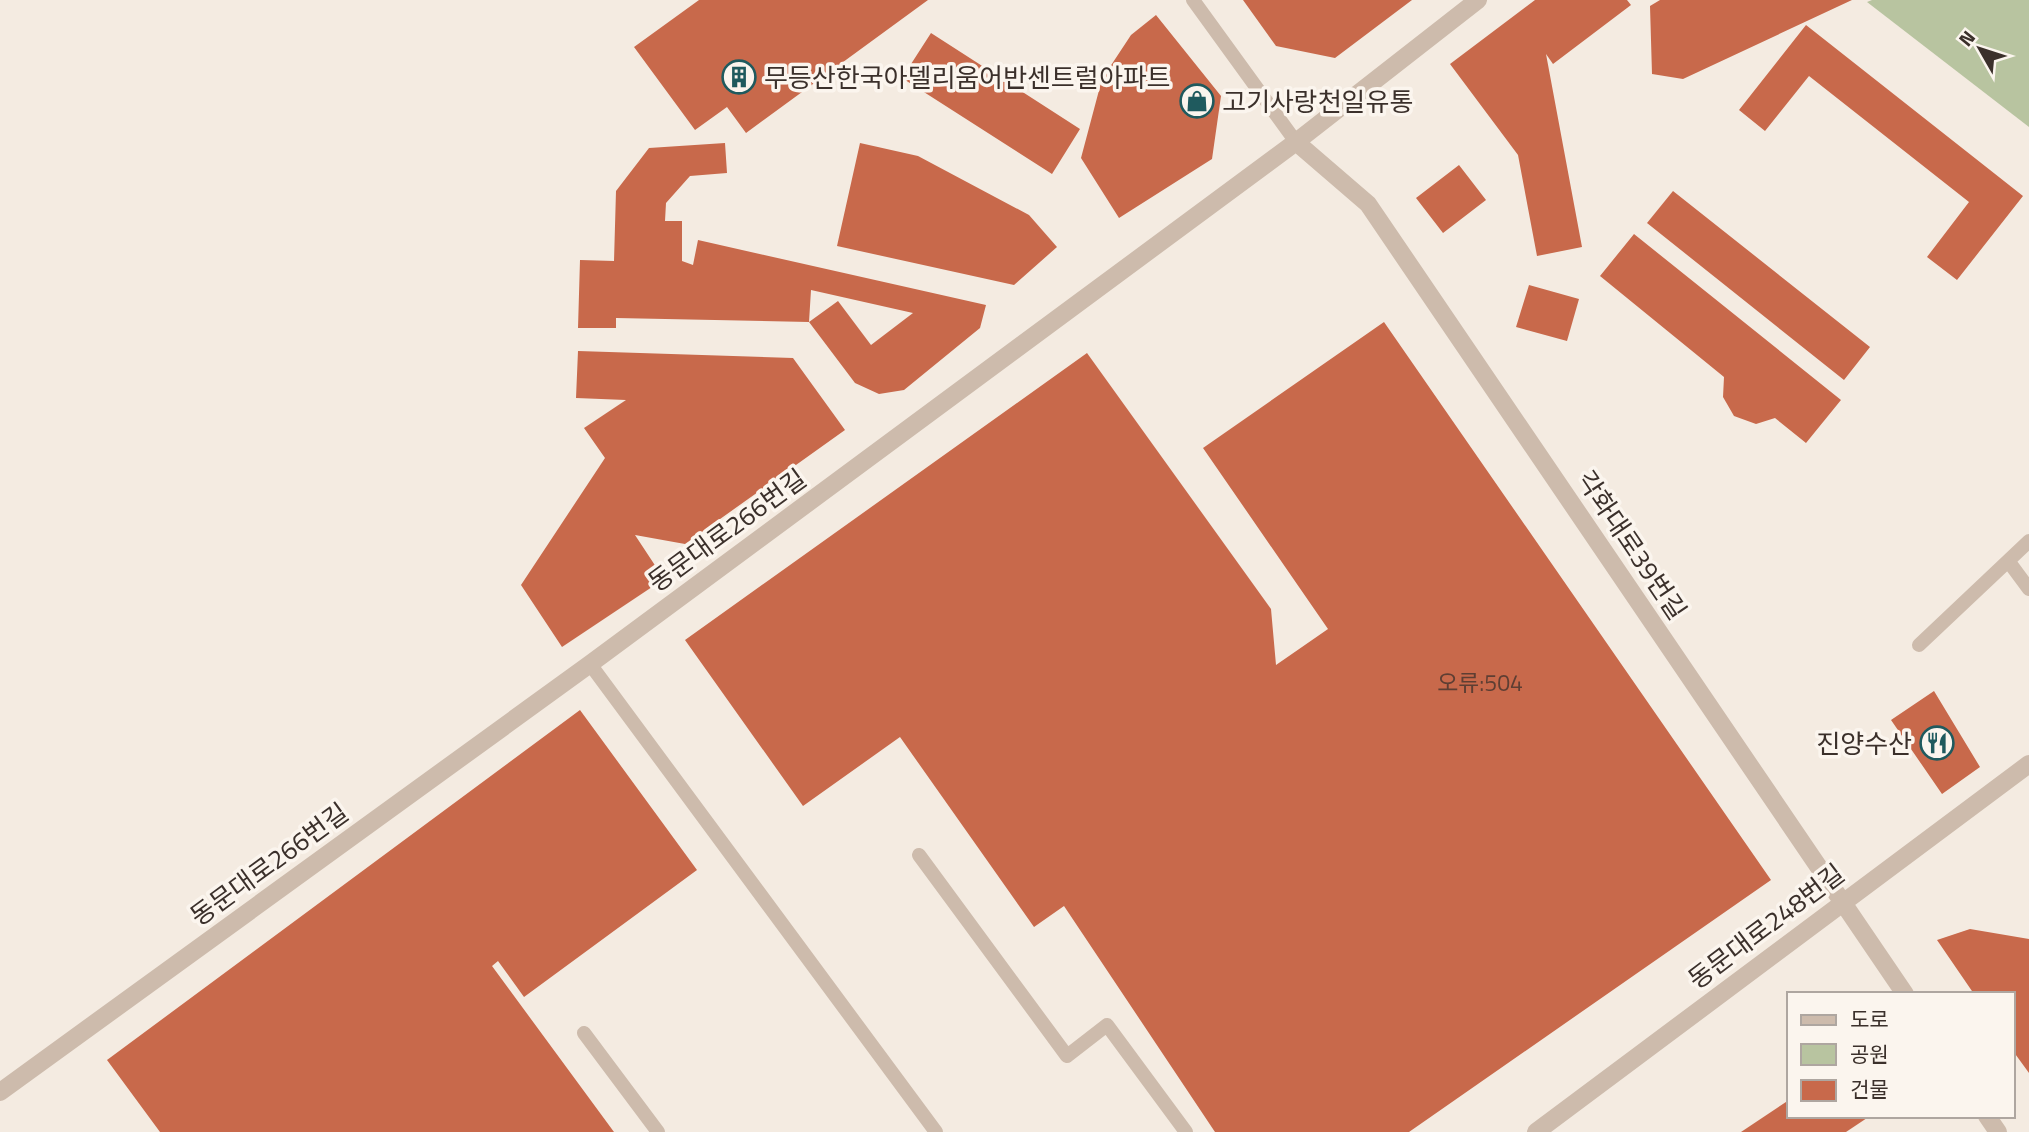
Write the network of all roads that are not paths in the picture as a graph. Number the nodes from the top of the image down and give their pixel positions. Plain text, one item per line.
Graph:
1 (1193, 0) edge
2 (1478, 0) edge
3 (1296, 142) junction
4 (2029, 541) edge
5 (2009, 562) junction
6 (2029, 589) edge
7 (1919, 645) dead end
8 (590, 664) junction
9 (2029, 764) edge
10 (919, 855) dead end
11 (1843, 900) junction
12 (1904, 992) edge
13 (584, 1033) dead end
14 (0, 1092) edge
15 (658, 1132) edge
16 (936, 1132) edge
17 (1186, 1132) edge
18 (1536, 1132) edge

1 - 3 lane
2 - 3 street, 동문대로266번길
3 - 8 street, 동문대로266번길
3 - 11 street, 각화대로39번길
4 - 5 lane
5 - 6 lane
5 - 7 lane
8 - 14 street, 동문대로266번길
8 - 16 lane
9 - 11 street, 동문대로248번길
10 - 17 lane
11 - 12 street, 각화대로39번길
11 - 18 street, 동문대로248번길
13 - 15 lane

